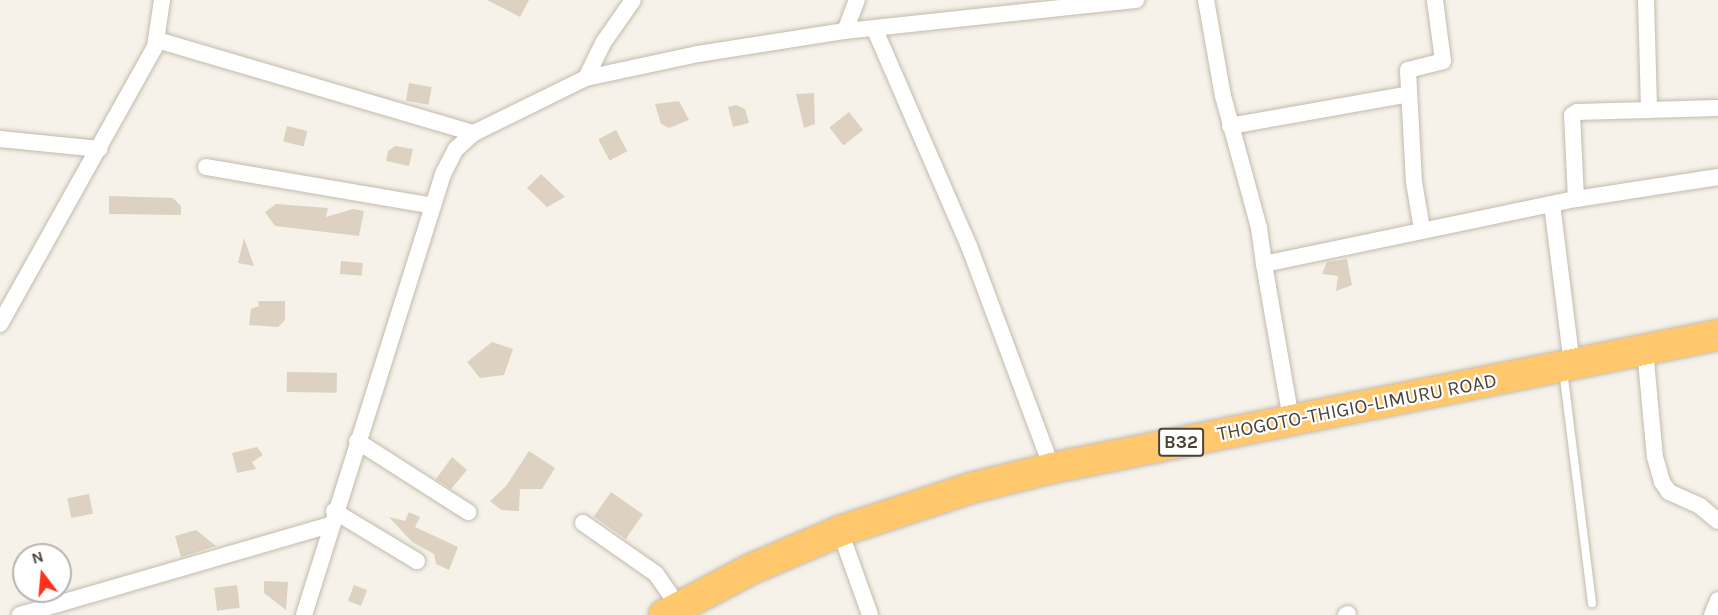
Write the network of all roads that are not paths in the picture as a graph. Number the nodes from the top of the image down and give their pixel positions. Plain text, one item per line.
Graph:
1 (162, 0) edge
2 (633, 0) edge
3 (857, 0) edge
4 (1136, 0) edge
5 (1206, 0) edge
6 (1435, 0) edge
7 (1646, 0) edge
8 (1045, 6) edge
9 (875, 30) junction
10 (845, 31) junction
11 (157, 40) junction
12 (586, 78) junction
13 (1409, 94) junction
14 (1718, 108) edge
15 (1649, 110) junction
16 (1230, 126) junction
17 (474, 133) junction
18 (0, 139) edge
19 (100, 149) junction
20 (206, 167) dead end
21 (1718, 177) edge
22 (1576, 199) junction
23 (1552, 204) junction
24 (433, 206) junction
25 (1422, 229) junction
26 (1264, 264) junction
27 (0, 324) edge
28 (1718, 335) edge
29 (1645, 350) junction
30 (1567, 365) junction
31 (1291, 419) junction
32 (357, 441) junction
33 (1052, 468) junction
34 (468, 512) dead end
35 (332, 518) junction
36 (1718, 521) edge
37 (583, 523) dead end
38 (840, 531) junction
39 (417, 561) dead end
40 (1718, 600) edge
41 (1592, 603) dead end
42 (671, 611) edge
43 (26, 614) edge
44 (303, 615) edge
45 (870, 615) edge
46 (1712, 615) edge

1 - 11 street
2 - 12 street
3 - 10 street
4 - 8 street
5 - 16 street
6 - 13 street
7 - 15 street
8 - 9 street
9 - 10 street
9 - 33 street
10 - 12 street
11 - 17 street
11 - 19 street
12 - 17 street
13 - 16 street
13 - 25 street
14 - 15 street
15 - 22 street
16 - 26 street
17 - 24 street
18 - 19 street
19 - 27 street
20 - 24 street
21 - 22 street
22 - 23 street
23 - 25 street
23 - 30 street
24 - 32 street
25 - 26 street
26 - 31 street
28 - 29 highway, THOGOTO-THIGIO-LIMURU ROAD / B32
29 - 30 highway, THOGOTO-THIGIO-LIMURU ROAD / B32
29 - 36 street
30 - 31 highway, THOGOTO-THIGIO-LIMURU ROAD / B32
30 - 41 lane
31 - 33 highway, THOGOTO-THIGIO-LIMURU ROAD / B32
32 - 34 street
32 - 35 street
33 - 38 highway, THOGOTO-THIGIO-LIMURU ROAD / B32
35 - 39 street
35 - 43 street
35 - 44 street
37 - 42 street
38 - 42 highway, THOGOTO-THIGIO-LIMURU ROAD / B32
38 - 45 street
40 - 46 street

